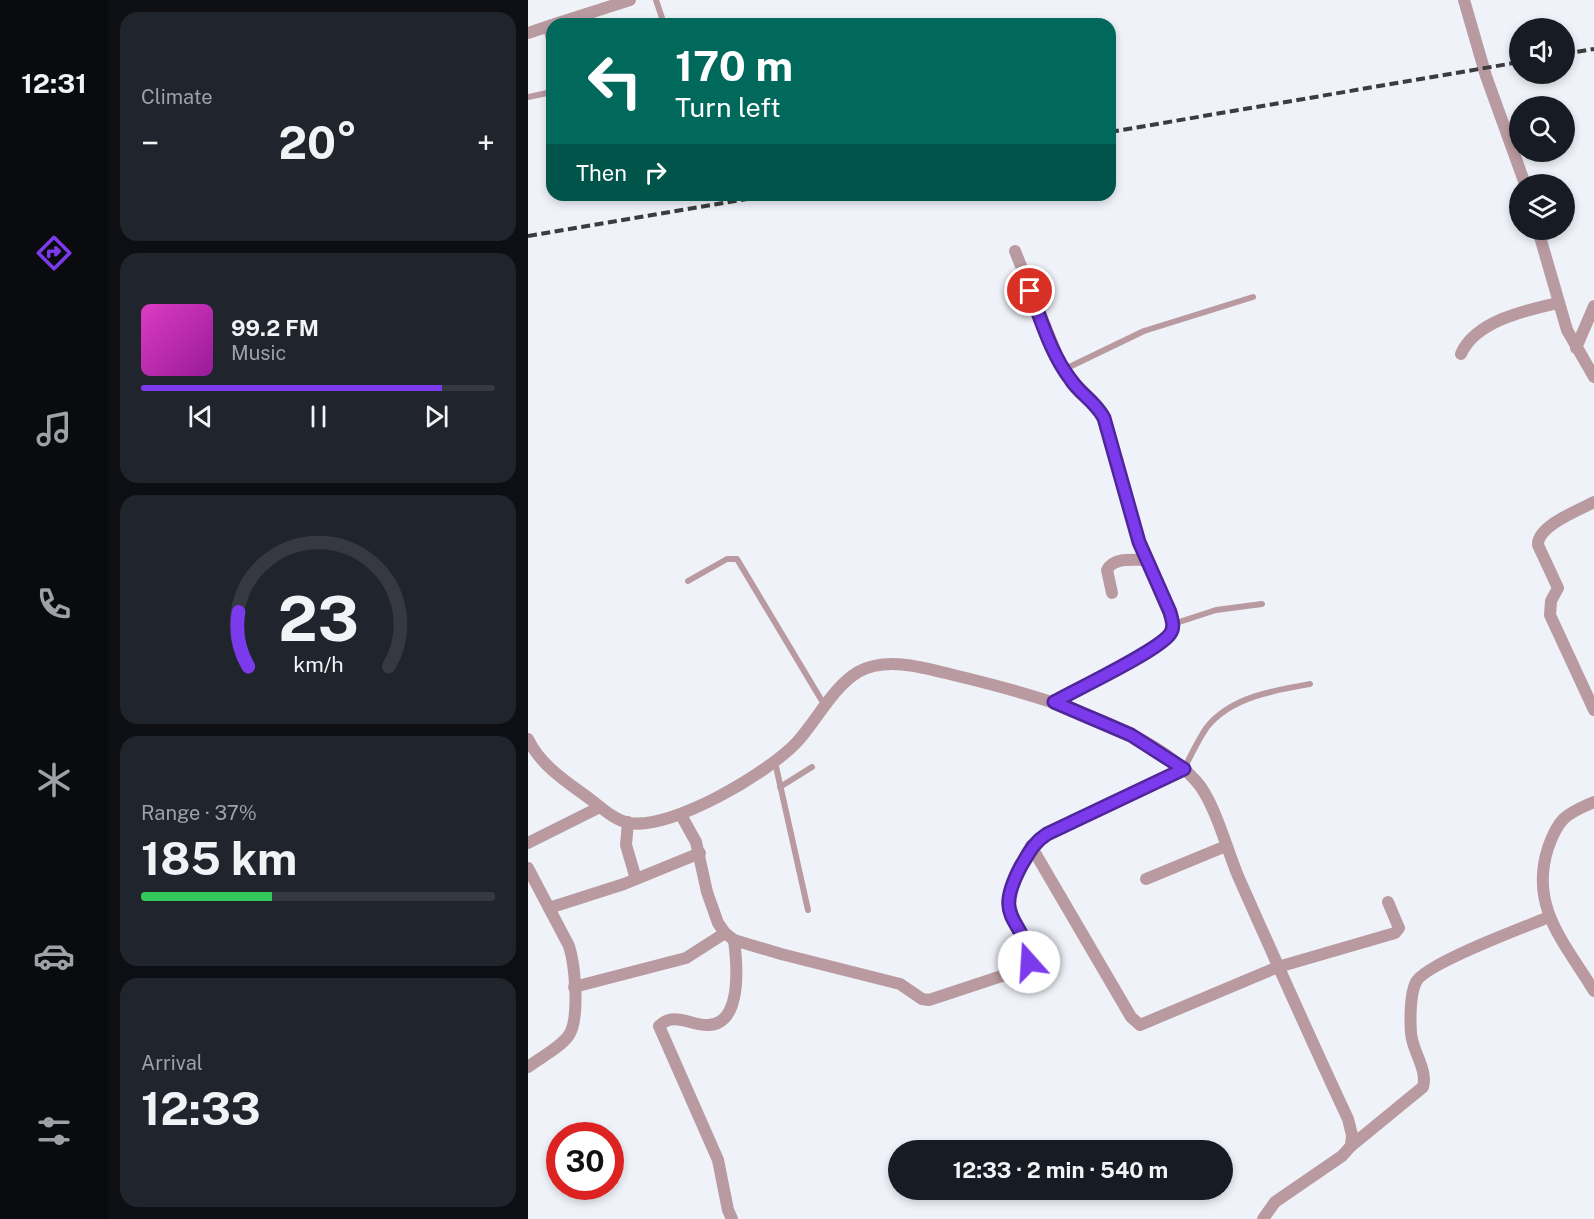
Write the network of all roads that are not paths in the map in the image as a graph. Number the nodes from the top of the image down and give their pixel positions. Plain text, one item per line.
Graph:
1 (630, 0) edge
2 (656, 0) edge
3 (1464, 0) edge
4 (573, 18) edge
5 (662, 18) edge
6 (546, 27) edge
7 (528, 33) edge
8 (546, 93) edge
9 (528, 97) edge
10 (1521, 174) edge
11 (1541, 240) edge
12 (1015, 251) dead end
13 (1253, 297) dead end
14 (1558, 303) junction
15 (1594, 306) edge
16 (1576, 348) junction
17 (1461, 354) dead end
18 (1063, 370) junction
19 (1594, 376) edge
20 (1594, 502) edge
21 (1146, 560) junction
22 (688, 581) dead end
23 (1112, 593) dead end
24 (1262, 604) dead end
25 (1173, 624) junction
26 (1310, 684) dead end
27 (1054, 702) junction
28 (826, 707) junction
29 (1594, 710) edge
30 (528, 740) edge
31 (775, 762) junction
32 (812, 767) dead end
33 (1184, 769) junction
34 (780, 787) junction
35 (1594, 802) edge
36 (600, 807) junction
37 (681, 814) junction
38 (628, 822) junction
39 (528, 843) edge
40 (1032, 846) junction
41 (1226, 846) junction
42 (700, 853) junction
43 (528, 868) edge
44 (636, 879) junction
45 (1146, 879) dead end
46 (1388, 902) dead end
47 (549, 908) junction
48 (808, 910) dead end
49 (1549, 917) junction
50 (730, 937) junction
51 (1278, 967) junction
52 (574, 987) junction
53 (1594, 991) edge
54 (528, 1067) edge
55 (1351, 1146) junction
56 (730, 1215) edge
57 (716, 1219) edge
58 (1263, 1219) edge

1 - 4 street
2 - 5 lane
3 - 10 street
6 - 7 street
8 - 9 lane
11 - 14 street
12 - 18 street
13 - 18 lane
14 - 16 street
14 - 17 street
15 - 16 street
16 - 19 street
18 - 21 street
20 - 29 street
21 - 23 street
21 - 25 street
22 - 28 lane
24 - 25 lane
25 - 27 street
26 - 33 lane
27 - 28 street
27 - 33 street
28 - 31 street
30 - 36 street
31 - 34 lane
31 - 37 street
32 - 34 lane
33 - 40 street
33 - 41 street
34 - 48 lane
35 - 49 street
36 - 38 street
36 - 39 street
37 - 38 street
37 - 42 street
38 - 44 street
40 - 50 street
40 - 51 street
41 - 45 street
41 - 51 street
42 - 44 street
42 - 50 street
43 - 47 street
44 - 47 street
46 - 51 street
47 - 52 street
49 - 53 street
49 - 55 street
50 - 52 street
50 - 56 street
51 - 55 street
52 - 54 street
55 - 58 street
56 - 57 street

